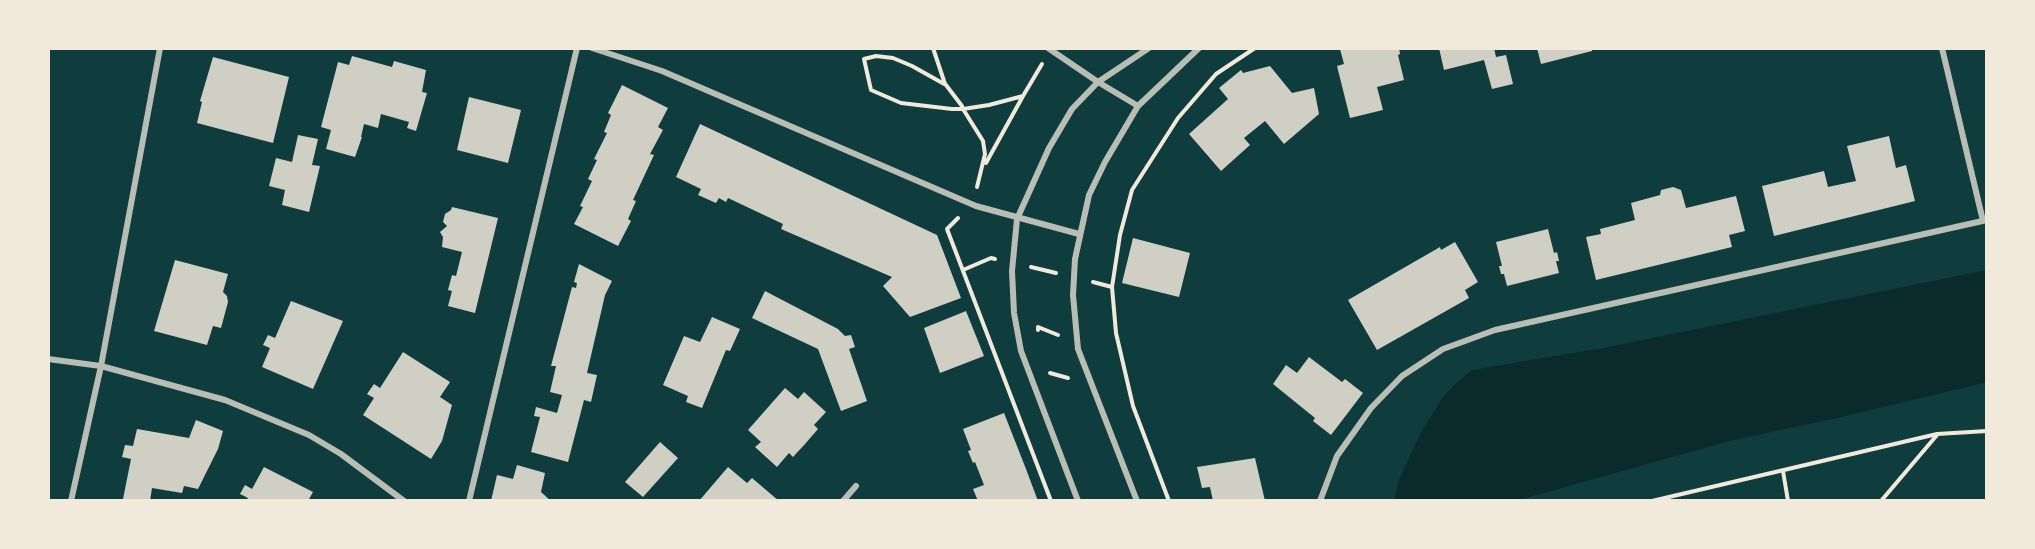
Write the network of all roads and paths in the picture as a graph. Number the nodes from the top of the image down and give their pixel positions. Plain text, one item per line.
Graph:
1 (160, 48) edge
2 (576, 48) edge
3 (592, 48) edge
4 (933, 48) edge
5 (1149, 48) edge
6 (1199, 48) edge
7 (1255, 48) edge
8 (1942, 48) edge
9 (1049, 49) edge
10 (1098, 82) junction
11 (946, 85) junction
12 (1023, 96) junction
13 (1138, 106) junction
14 (963, 109) junction
15 (984, 166) junction
16 (972, 204) junction
17 (958, 218) dead end
18 (1017, 219) junction
19 (1985, 221) edge
20 (1079, 234) junction
21 (1013, 263) junction
22 (963, 270) junction
23 (1074, 278) junction
24 (1112, 287) junction
25 (48, 359) edge
26 (101, 366) junction
27 (1987, 431) edge
28 (1937, 434) junction
29 (1783, 471) junction
30 (856, 486) dead end
31 (71, 501) edge
32 (404, 501) edge
33 (469, 501) edge
34 (843, 501) edge
35 (1051, 501) edge
36 (1078, 501) edge
37 (1137, 501) edge
38 (1169, 501) edge
39 (1320, 501) edge
40 (1652, 501) edge
41 (1788, 501) edge
42 (1881, 501) edge

1 - 26 street
2 - 33 street
3 - 16 street
4 - 11 path
5 - 10 street
6 - 13 street
7 - 24 path
8 - 19 street
9 - 10 street
9 - 12 path
10 - 13 street
10 - 18 street
11 - 14 path
11 - 14 path
12 - 14 path
12 - 15 path
13 - 20 street
14 - 15 path
15 - 16 path
16 - 18 street
17 - 22 path
18 - 20 street
18 - 21 street
19 - 39 street
20 - 23 street
21 - 22 path
21 - 23 path
21 - 36 street
22 - 35 path
23 - 24 path
23 - 37 street
24 - 38 path
25 - 26 street
26 - 31 street
26 - 32 street
27 - 28 path
28 - 29 path
28 - 42 path
29 - 40 path
29 - 41 path
30 - 34 street

